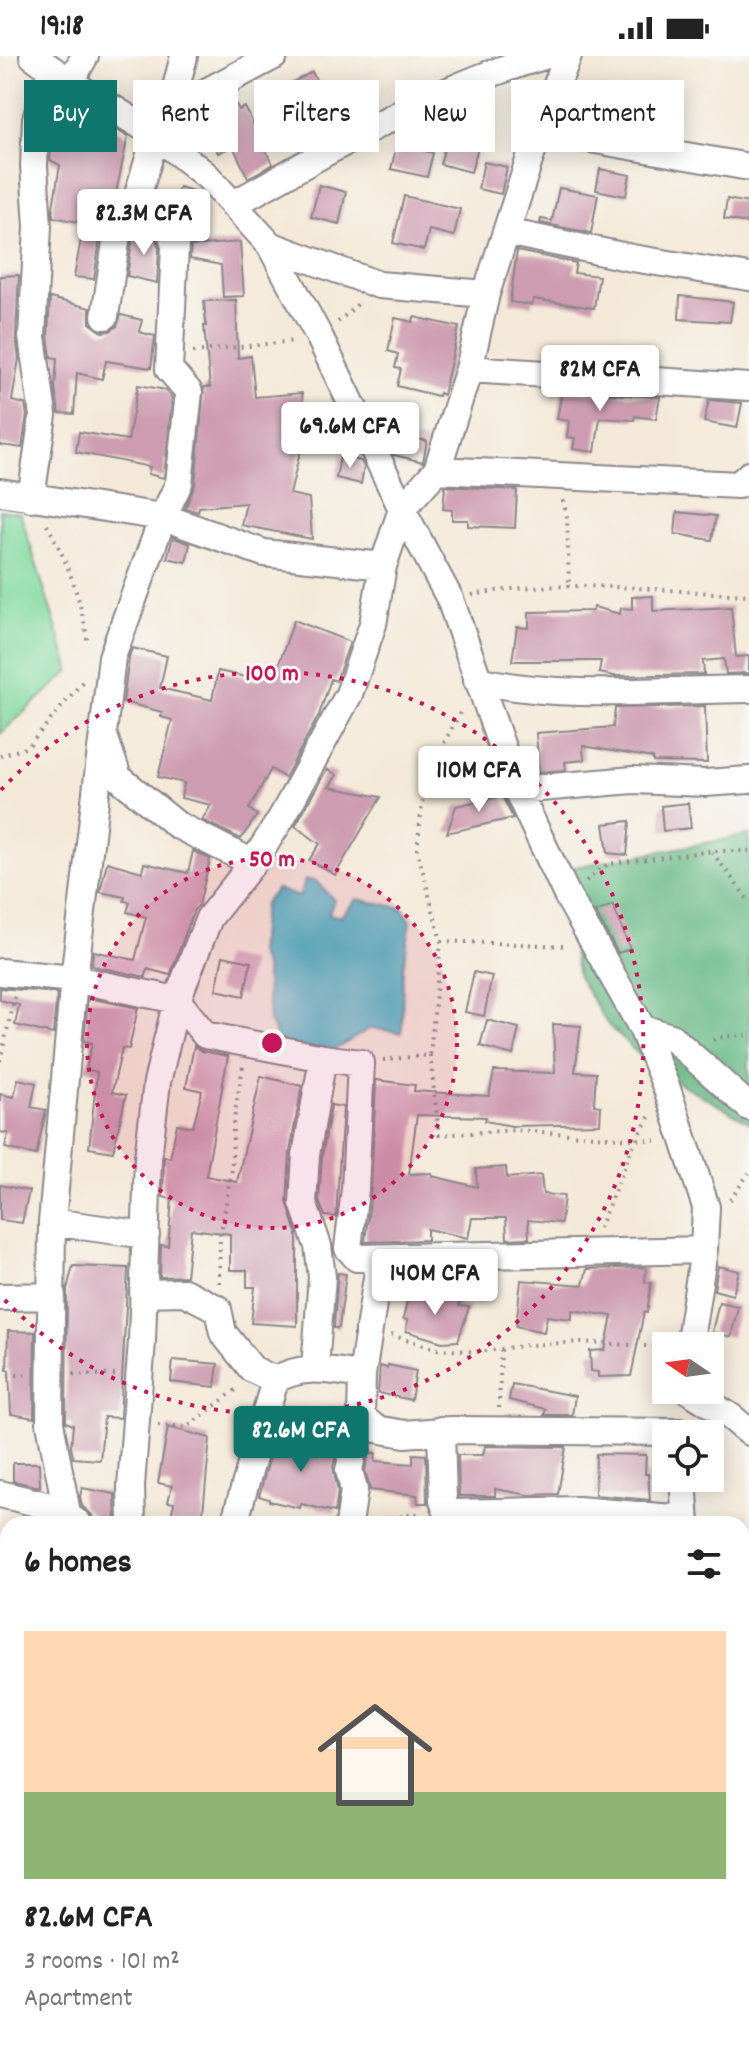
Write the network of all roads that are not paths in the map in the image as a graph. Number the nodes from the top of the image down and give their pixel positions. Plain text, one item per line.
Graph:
1 (85, 56) edge
2 (184, 56) edge
3 (274, 56) edge
4 (544, 56) edge
5 (568, 56) edge
6 (498, 62) edge
7 (51, 70) edge
8 (178, 80) edge
9 (229, 80) edge
10 (559, 80) edge
11 (133, 121) edge
12 (151, 152) edge
13 (177, 152) edge
14 (532, 152) edge
15 (664, 152) edge
16 (749, 167) edge
17 (135, 204) junction
18 (234, 204) junction
19 (506, 232) junction
20 (270, 245) junction
21 (749, 277) edge
22 (486, 294) junction
23 (105, 316) dead end
24 (469, 369) junction
25 (749, 387) edge
26 (437, 470) junction
27 (749, 475) edge
28 (0, 492) edge
29 (31, 498) junction
30 (402, 509) junction
31 (163, 517) junction
32 (383, 566) junction
33 (477, 680) junction
34 (749, 689) edge
35 (103, 733) junction
36 (749, 780) edge
37 (517, 790) junction
38 (253, 863) junction
39 (11, 973) edge
40 (74, 979) junction
41 (177, 1000) junction
42 (642, 1028) junction
43 (323, 1058) junction
44 (749, 1107) edge
45 (52, 1222) junction
46 (146, 1235) junction
47 (318, 1246) junction
48 (348, 1248) junction
49 (704, 1250) junction
50 (380, 1258) junction
51 (143, 1293) junction
52 (52, 1296) junction
53 (0, 1297) edge
54 (691, 1332) edge
55 (315, 1368) junction
56 (264, 1375) junction
57 (362, 1375) junction
58 (709, 1404) edge
59 (361, 1416) junction
60 (441, 1430) junction
61 (749, 1432) edge
62 (652, 1433) edge
63 (684, 1492) edge
64 (0, 1494) edge
65 (60, 1516) edge
66 (63, 1516) edge
67 (132, 1516) edge
68 (236, 1516) edge
69 (358, 1516) edge
70 (637, 1516) edge
71 (686, 1516) edge

1 - 7 street
2 - 8 street
3 - 9 street
4 - 6 street
5 - 10 street
6 - 18 street
7 - 11 street
7 - 29 street
12 - 17 street
13 - 18 street
14 - 19 street
15 - 16 street
17 - 23 street
17 - 31 street
18 - 20 street
19 - 21 street
19 - 22 street
20 - 22 street
20 - 30 street
22 - 24 street
24 - 25 street
24 - 26 street
26 - 27 street
26 - 30 street
28 - 29 street
29 - 31 street
30 - 32 street
30 - 33 street
31 - 32 street
31 - 35 street
32 - 38 street
33 - 34 street
33 - 37 street
35 - 38 street
35 - 40 street
36 - 37 street
37 - 42 street
38 - 41 street
39 - 40 street
40 - 41 street
40 - 45 street
41 - 43 street
41 - 46 street
42 - 44 street
42 - 49 street
43 - 47 street
43 - 48 street
45 - 46 street
45 - 52 street
46 - 51 street
47 - 48 street
47 - 55 street
48 - 50 street
49 - 50 street
49 - 54 street
50 - 57 street
51 - 56 street
51 - 67 street
52 - 53 street
52 - 66 street
55 - 56 street
55 - 57 street
56 - 68 street
57 - 59 street
58 - 61 street
59 - 60 street
59 - 69 street
60 - 62 street
60 - 70 street
63 - 71 street
64 - 65 street

